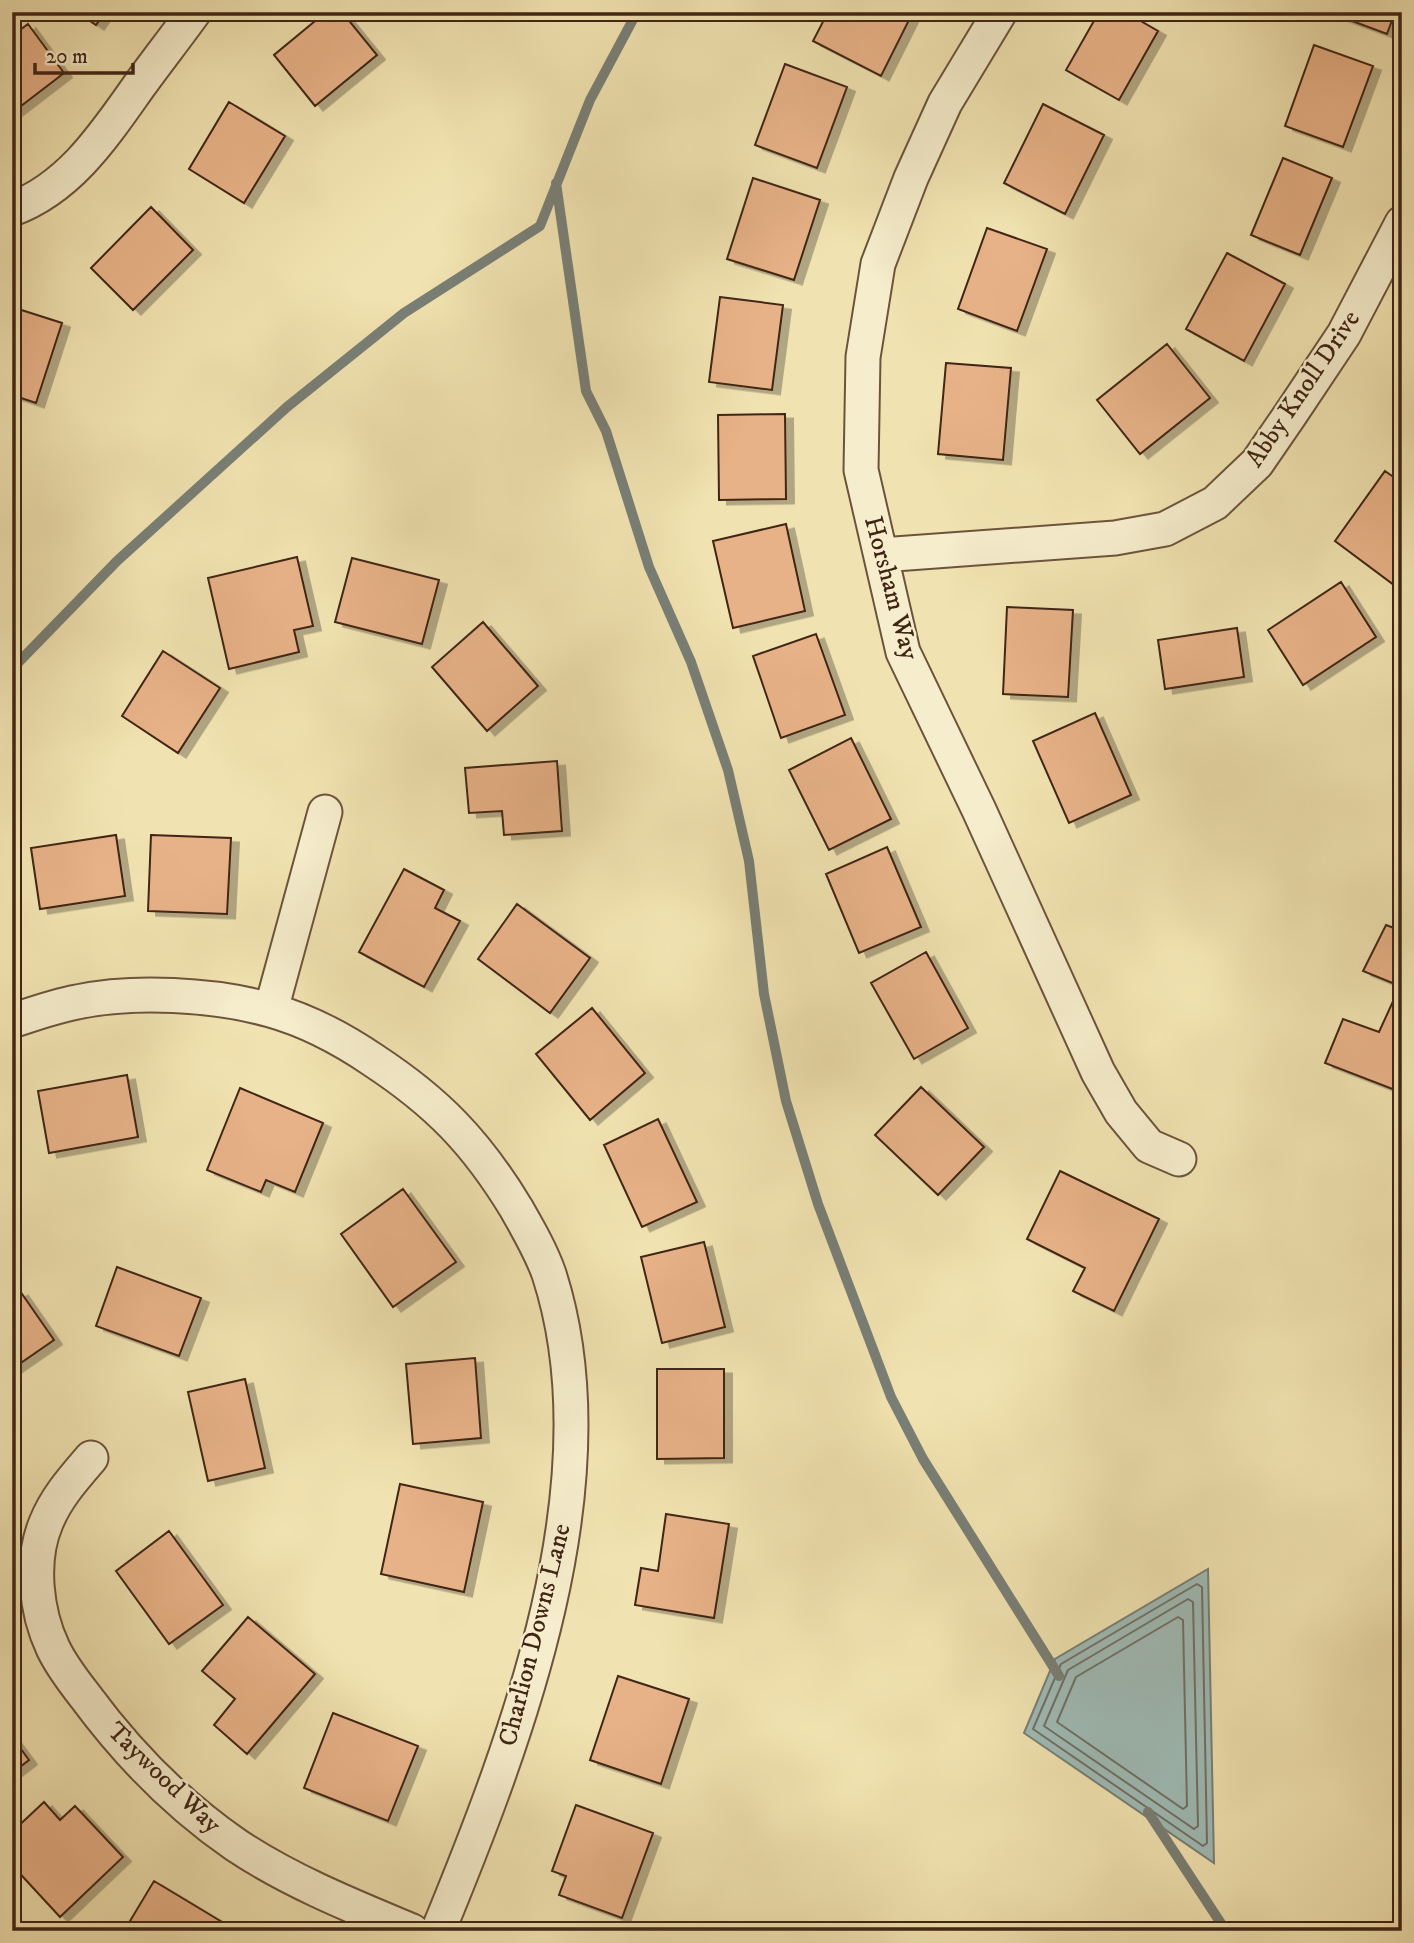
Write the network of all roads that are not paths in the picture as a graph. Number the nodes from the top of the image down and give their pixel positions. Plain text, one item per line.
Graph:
1 (194, 12) edge
2 (1000, 12) edge
3 (12, 209) edge
4 (1402, 223) edge
5 (881, 555) junction
6 (325, 812) dead end
7 (271, 1010) junction
8 (12, 1021) edge
9 (1180, 1159) dead end
10 (91, 1458) dead end
11 (412, 1931) edge
12 (439, 1931) edge

1 - 3 street
2 - 5 street, Horsham Way
4 - 5 street, Abby Knoll Drive
5 - 9 street, Horsham Way
6 - 7 street
7 - 8 street, Charlion Downs Lane
7 - 12 street, Charlion Downs Lane
10 - 11 street, Taywood Way

